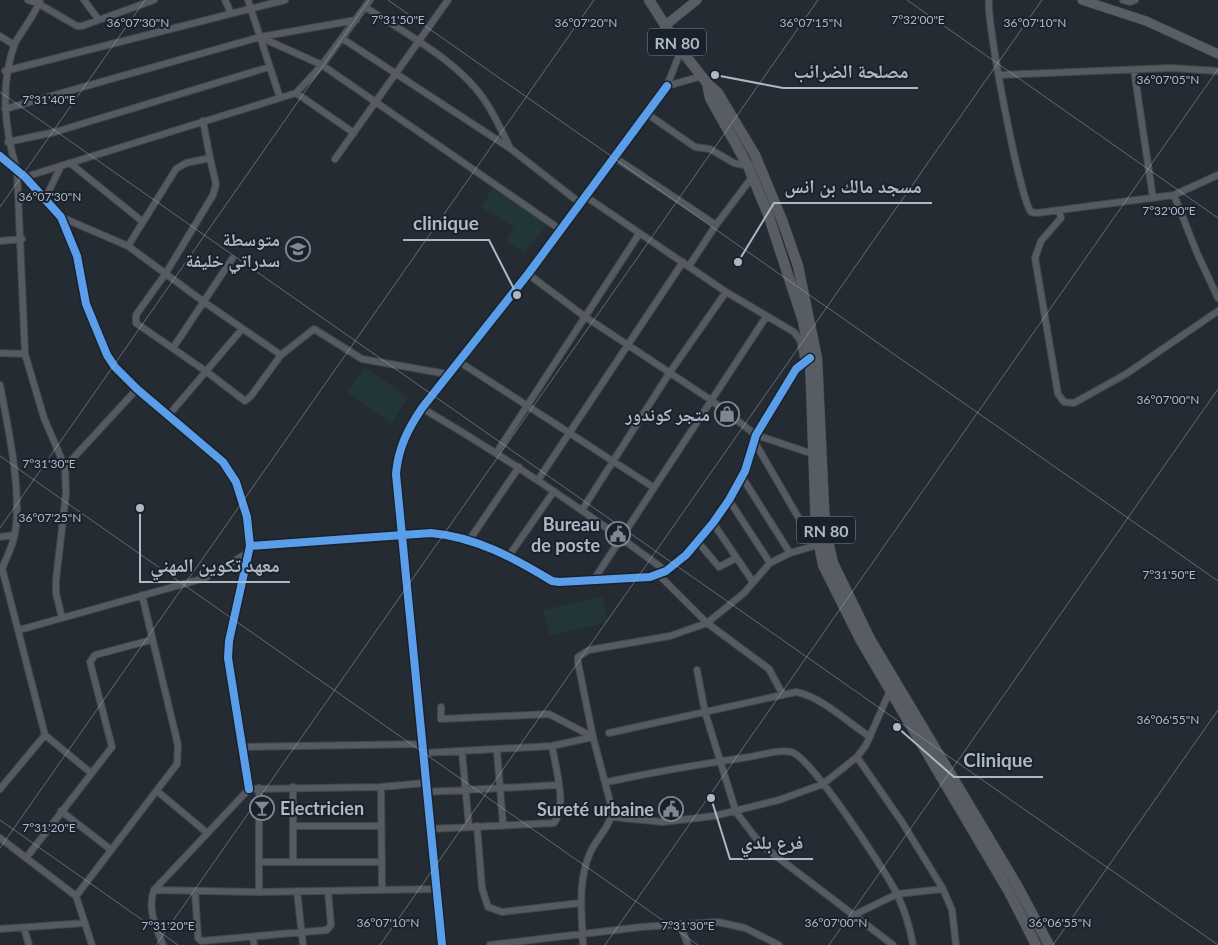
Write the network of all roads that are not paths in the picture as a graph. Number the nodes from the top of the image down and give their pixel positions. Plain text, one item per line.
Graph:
1 (28, 0) edge
2 (84, 0) edge
3 (154, 0) edge
4 (225, 0) edge
5 (248, 0) edge
6 (285, 0) edge
7 (370, 0) edge
8 (448, 0) edge
9 (648, 0) edge
10 (697, 0) edge
11 (988, 0) edge
12 (1082, 0) edge
13 (1123, 0) edge
14 (1135, 0) edge
15 (40, 2) edge
16 (365, 7) junction
17 (251, 8) junction
18 (232, 13) junction
19 (98, 19) junction
20 (356, 20) junction
21 (667, 24) junction
22 (0, 36) edge
23 (260, 37) junction
24 (343, 39) junction
25 (417, 42) junction
26 (14, 45) junction
27 (681, 50) junction
28 (1218, 54) edge
29 (322, 66) junction
30 (269, 67) junction
31 (1134, 70) junction
32 (5, 71) junction
33 (1218, 71) edge
34 (396, 72) junction
35 (999, 75) junction
36 (704, 80) junction
37 (1, 84) edge
38 (667, 86) junction
39 (296, 93) junction
40 (280, 98) junction
41 (375, 102) junction
42 (4, 109) junction
43 (646, 113) junction
44 (203, 121) junction
45 (354, 133) junction
46 (8, 142) junction
47 (511, 149) junction
48 (0, 156) edge
49 (614, 157) junction
50 (210, 158) junction
51 (335, 159) dead end
52 (70, 163) junction
53 (61, 166) junction
54 (748, 166) junction
55 (17, 170) junction
56 (1218, 175) edge
57 (753, 176) junction
58 (25, 177) junction
59 (1174, 195) junction
60 (584, 196) junction
61 (1153, 198) junction
62 (45, 199) junction
63 (580, 203) junction
64 (1059, 210) junction
65 (61, 217) junction
66 (143, 222) junction
67 (716, 225) junction
68 (561, 230) junction
69 (639, 234) junction
70 (22, 239) junction
71 (0, 241) edge
72 (790, 241) junction
73 (128, 246) junction
74 (779, 246) junction
75 (232, 259) dead end
76 (686, 264) junction
77 (166, 273) junction
78 (528, 274) junction
79 (726, 292) junction
80 (1218, 298) edge
81 (204, 302) junction
82 (1218, 311) edge
83 (584, 316) junction
84 (766, 317) junction
85 (242, 329) junction
86 (627, 343) junction
87 (173, 348) junction
88 (0, 353) edge
89 (25, 354) junction
90 (281, 355) junction
91 (807, 360) junction
92 (458, 361) junction
93 (207, 372) junction
94 (670, 372) junction
95 (448, 374) junction
96 (0, 385) edge
97 (136, 389) junction
98 (711, 400) junction
99 (527, 405) junction
100 (422, 408) junction
101 (168, 416) junction
102 (569, 433) junction
103 (755, 438) junction
104 (496, 452) junction
105 (812, 454) junction
106 (614, 462) junction
107 (65, 467) junction
108 (519, 468) junction
109 (742, 477) junction
110 (538, 480) junction
111 (653, 487) junction
112 (554, 491) junction
113 (728, 500) junction
114 (582, 510) junction
115 (713, 523) junction
116 (402, 535) junction
117 (15, 536) junction
118 (0, 537) edge
119 (621, 538) junction
120 (470, 539) junction
121 (698, 542) junction
122 (820, 544) junction
123 (249, 549) junction
124 (790, 553) junction
125 (508, 557) junction
126 (736, 558) junction
127 (770, 563) junction
128 (1, 570) edge
129 (666, 571) junction
130 (658, 575) junction
131 (593, 581) junction
132 (753, 582) junction
133 (142, 594) junction
134 (62, 618) junction
135 (707, 623) junction
136 (19, 630) junction
137 (151, 640) junction
138 (697, 670) dead end
139 (890, 691) junction
140 (783, 695) junction
141 (441, 707) dead end
142 (705, 712) junction
143 (608, 733) dead end
144 (46, 735) junction
145 (592, 737) junction
146 (870, 737) junction
147 (422, 744) junction
148 (552, 746) junction
149 (244, 747) junction
150 (497, 751) junction
151 (462, 752) junction
152 (423, 753) junction
153 (857, 757) junction
154 (719, 761) junction
155 (91, 773) junction
156 (606, 782) junction
157 (425, 783) junction
158 (823, 784) junction
159 (558, 785) junction
160 (293, 787) junction
161 (381, 787) junction
162 (259, 788) junction
163 (500, 788) junction
164 (249, 789) junction
165 (0, 790) edge
166 (465, 790) junction
167 (157, 791) junction
168 (426, 792) junction
169 (61, 811) junction
170 (736, 812) junction
171 (612, 816) junction
172 (503, 824) junction
173 (293, 826) junction
174 (382, 826) junction
175 (477, 826) junction
176 (469, 827) junction
177 (430, 829) junction
178 (206, 832) junction
179 (0, 838) edge
180 (110, 849) junction
181 (26, 858) junction
182 (293, 861) junction
183 (259, 862) junction
184 (382, 862) junction
185 (382, 889) junction
186 (436, 889) junction
187 (942, 889) junction
188 (154, 890) junction
189 (195, 891) junction
190 (297, 891) junction
191 (328, 891) junction
192 (259, 892) junction
193 (897, 894) junction
194 (76, 896) junction
195 (580, 903) junction
196 (852, 916) junction
197 (85, 923) junction
198 (680, 924) junction
199 (24, 928) junction
200 (0, 929) edge
201 (302, 932) junction
202 (582, 935) junction
203 (253, 938) junction
204 (222, 942) edge
205 (545, 942) edge
206 (29, 945) edge
207 (92, 945) edge
208 (163, 945) edge
209 (254, 945) edge
210 (304, 945) edge
211 (442, 945) edge
212 (490, 945) edge
213 (583, 945) edge
214 (688, 945) edge
215 (779, 945) edge
216 (893, 945) edge
217 (913, 945) edge
218 (956, 945) edge
219 (1036, 945) edge
220 (1049, 945) edge

1 - 15 street
2 - 19 street
3 - 19 street
4 - 18 street
5 - 17 street
6 - 17 street
7 - 16 street
8 - 25 street
9 - 21 main road, RN 80
10 - 21 main road
11 - 35 street
12 - 28 main road
13 - 14 street
15 - 19 street
15 - 26 street
16 - 20 street
16 - 25 street
17 - 18 street
17 - 23 street
18 - 32 street
20 - 23 street
20 - 24 street
21 - 27 main road, RN 80
22 - 26 street
23 - 29 street
23 - 30 street
23 - 42 street
24 - 29 street
24 - 34 street
25 - 34 street
25 - 47 street
26 - 32 street
27 - 36 main road, RN 80
27 - 38 street
29 - 39 street
29 - 41 street
30 - 40 street
30 - 46 street
31 - 33 street
31 - 35 street
31 - 61 street
32 - 37 street
34 - 41 street
34 - 47 street
35 - 64 street
36 - 38 street
36 - 54 main road, RN 80
36 - 72 main road, RN 80
37 - 42 street
38 - 43 street
39 - 40 street
39 - 45 street
40 - 44 street
41 - 45 street
41 - 68 street
42 - 46 street
43 - 49 street
43 - 54 street
44 - 50 street
44 - 52 street
45 - 51 street
46 - 55 street
47 - 63 street
48 - 55 street
49 - 60 street
49 - 67 street
50 - 66 street
50 - 77 street
52 - 53 street
52 - 66 street
53 - 58 street
53 - 62 street
54 - 57 main road, RN 80
55 - 58 street
55 - 70 street
56 - 59 street
57 - 67 street
57 - 74 main road, RN 80
58 - 62 street
59 - 61 street
59 - 80 street
60 - 63 street
60 - 69 street
61 - 64 street
62 - 65 street
63 - 68 street
64 - 82 street
65 - 73 street
65 - 97 street
66 - 73 street
67 - 76 street
68 - 78 street
69 - 76 street
69 - 83 street
70 - 71 street
70 - 89 street
72 - 74 main road
72 - 122 main road, RN 80
73 - 77 street
74 - 91 main road, RN 80
75 - 81 street
76 - 79 street
76 - 86 street
77 - 81 street
77 - 87 street
78 - 83 street
78 - 92 street
79 - 84 street
79 - 94 street
81 - 85 street
81 - 87 street
83 - 86 street
83 - 99 street
84 - 91 street
84 - 98 street
85 - 90 street
85 - 93 street
86 - 94 street
86 - 102 street
87 - 93 street
88 - 89 street
89 - 107 street
90 - 93 street
90 - 95 street
91 - 103 street
91 - 105 main road, RN 80
92 - 95 street
92 - 99 street
93 - 101 street
94 - 98 street
94 - 106 street
95 - 100 street
96 - 117 street
97 - 101 street
97 - 107 street
98 - 103 street
98 - 111 street
99 - 102 street
99 - 104 street
100 - 104 street
100 - 116 street
101 - 123 street
102 - 106 street
102 - 110 street
103 - 105 street
103 - 109 street
103 - 122 street
104 - 108 street
105 - 122 main road, RN 80
106 - 111 street
106 - 114 street
107 - 134 street
108 - 110 street
108 - 120 street
109 - 113 street
109 - 124 street
110 - 112 street
111 - 119 street
112 - 114 street
112 - 125 street
113 - 115 street
113 - 127 street
114 - 119 street
115 - 121 street
115 - 126 street
116 - 120 street
116 - 123 street
116 - 147 street
117 - 118 street
117 - 128 street
119 - 129 street
119 - 131 street
120 - 125 street
121 - 126 street
121 - 129 street
122 - 124 street
122 - 139 main road, RN 80
122 - 220 main road, RN 80
123 - 133 street
123 - 149 street
124 - 127 street
125 - 131 street
126 - 132 street
127 - 132 street
128 - 136 street
129 - 130 street
130 - 131 street
130 - 135 street
132 - 135 street
133 - 134 street
133 - 137 street
134 - 136 street
135 - 140 street
135 - 145 street
136 - 144 street
137 - 155 street
137 - 167 street
138 - 142 street
139 - 146 street
139 - 219 main road, RN 80
140 - 142 street
140 - 146 street
141 - 145 street
142 - 143 street
142 - 154 street
144 - 155 street
144 - 165 street
145 - 148 street
145 - 156 street
146 - 153 street
147 - 149 street
147 - 152 street
148 - 150 street
148 - 159 street
149 - 164 street
150 - 151 street
150 - 163 street
151 - 152 street
151 - 166 street
152 - 157 street
153 - 158 street
153 - 187 street
154 - 156 street
154 - 158 street
154 - 170 street
155 - 169 street
156 - 171 street
157 - 161 street
157 - 168 street
158 - 170 street
158 - 193 street
159 - 163 street
159 - 172 street
160 - 161 street
160 - 162 street
160 - 173 street
161 - 174 street
162 - 164 street
162 - 183 street
163 - 166 street
163 - 172 street
164 - 178 street
166 - 168 street
166 - 176 street
167 - 178 street
167 - 180 street
168 - 177 street
169 - 180 street
169 - 181 street
170 - 171 street
170 - 196 street
171 - 195 street
172 - 175 street
173 - 174 street
173 - 182 street
174 - 184 street
175 - 176 street
175 - 195 street
176 - 177 street
177 - 186 street
178 - 188 street
179 - 181 street
180 - 194 street
181 - 194 street
182 - 183 street
182 - 184 street
183 - 192 street
184 - 185 street
185 - 186 street
185 - 191 street
186 - 211 street
187 - 193 street
187 - 218 street
188 - 189 street
188 - 208 street
189 - 192 street
189 - 204 street
190 - 191 street
190 - 192 street
190 - 201 street
191 - 201 street
193 - 196 street
193 - 217 street
194 - 197 street
195 - 202 street
196 - 216 street
197 - 199 street
197 - 207 street
198 - 202 street
198 - 214 street
198 - 215 street
199 - 200 street
199 - 206 street
201 - 203 street
201 - 210 street
202 - 205 street
202 - 213 street
203 - 204 street
203 - 209 street
205 - 212 street

